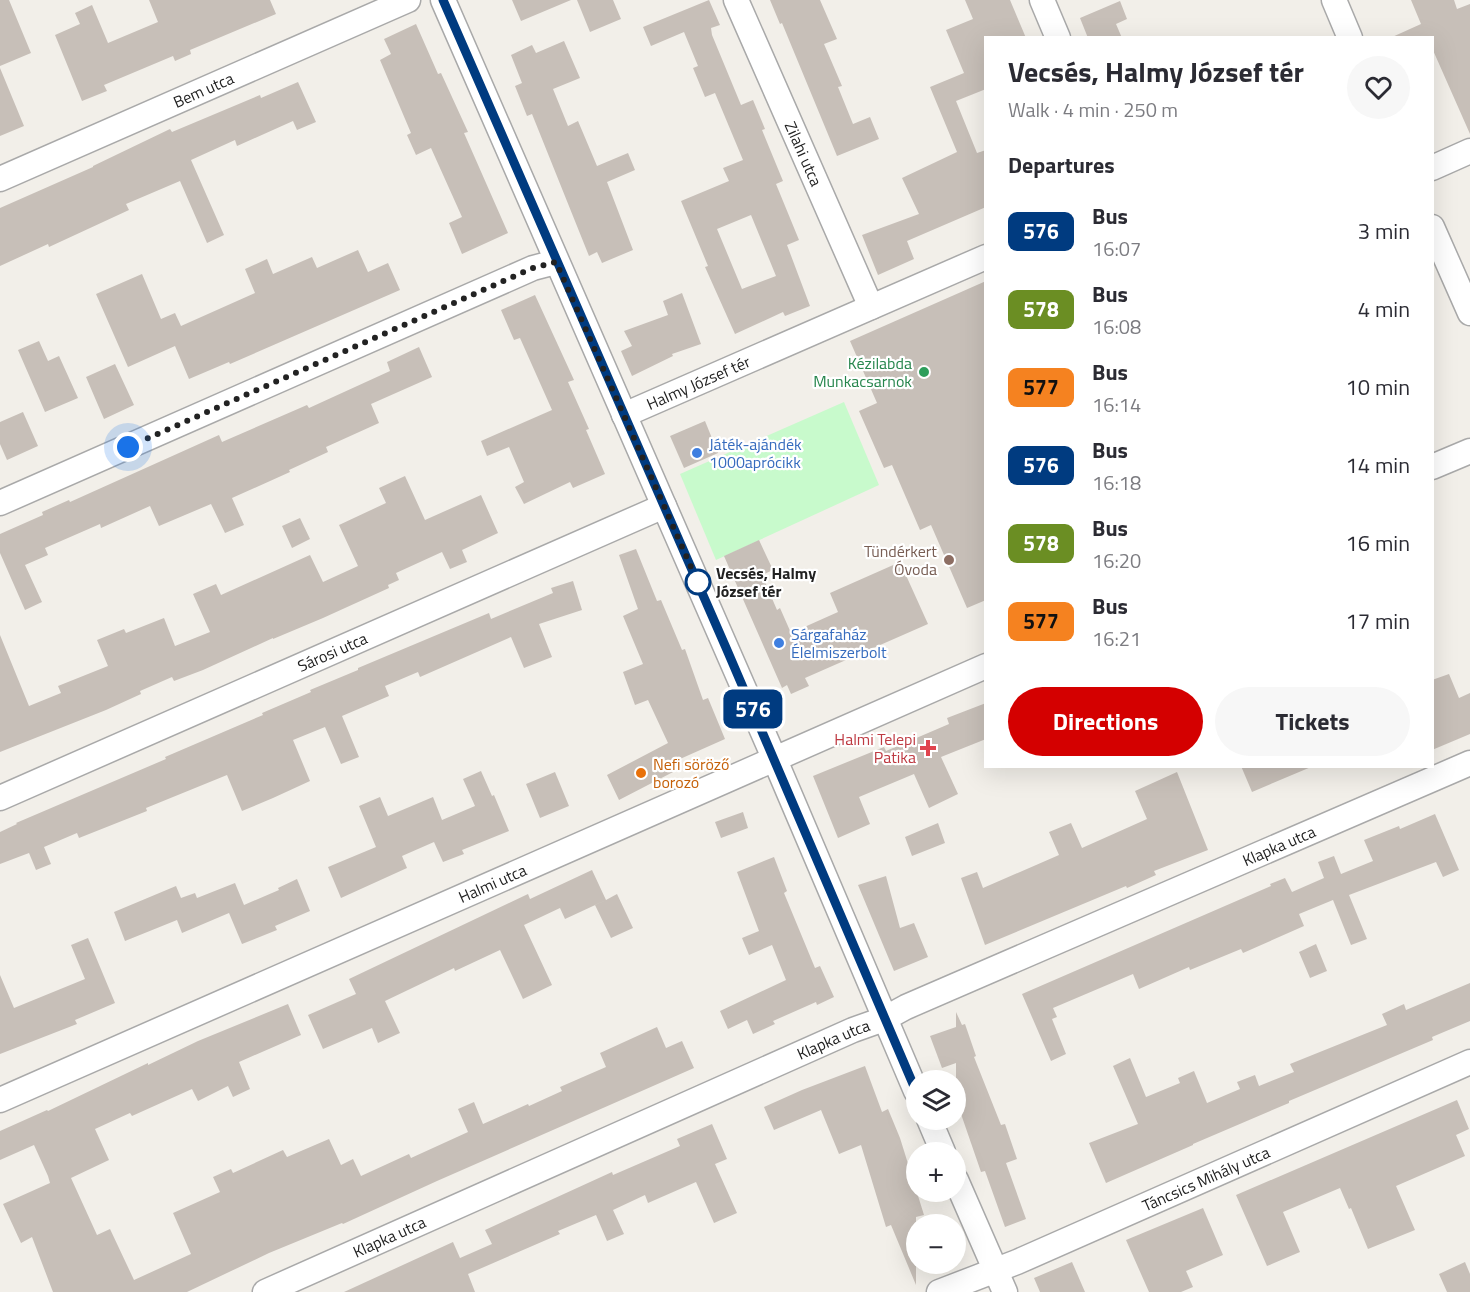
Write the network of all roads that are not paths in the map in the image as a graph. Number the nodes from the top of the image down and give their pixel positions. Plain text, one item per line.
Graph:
1 (408, 0) edge
2 (443, 0) edge
3 (736, 0) edge
4 (1042, 0) edge
5 (1334, 0) edge
6 (1057, 36) edge
7 (1349, 36) edge
8 (1470, 151) edge
9 (1434, 167) edge
10 (0, 179) edge
11 (1434, 232) edge
12 (984, 258) edge
13 (556, 262) junction
14 (871, 307) junction
15 (1470, 313) edge
16 (624, 415) junction
17 (1470, 451) edge
18 (1434, 466) edge
19 (0, 504) edge
20 (664, 506) junction
21 (984, 667) edge
22 (775, 760) junction
23 (1470, 763) edge
24 (0, 798) edge
25 (884, 1019) junction
26 (1470, 1062) edge
27 (907, 1070) edge
28 (0, 1100) edge
29 (965, 1202) edge
30 (1000, 1282) edge
31 (265, 1292) edge
32 (939, 1292) edge

1 - 10 street, Bem utca
2 - 13 street
3 - 14 street, Zilahi utca
4 - 6 street
5 - 7 street
8 - 9 street
11 - 15 street
12 - 14 street, Halmy József tér
13 - 16 street
13 - 19 street
14 - 16 street, Halmy József tér
16 - 20 street
17 - 18 street
20 - 22 street
20 - 24 street, Sárosi utca
21 - 22 street, Halmi utca
22 - 25 street
22 - 28 street, Halmi utca
23 - 25 street, Klapka utca
25 - 27 street
25 - 31 street, Klapka utca
26 - 30 street, Táncsics Mihály utca
29 - 30 street
30 - 32 street, Táncsics Mihály utca

